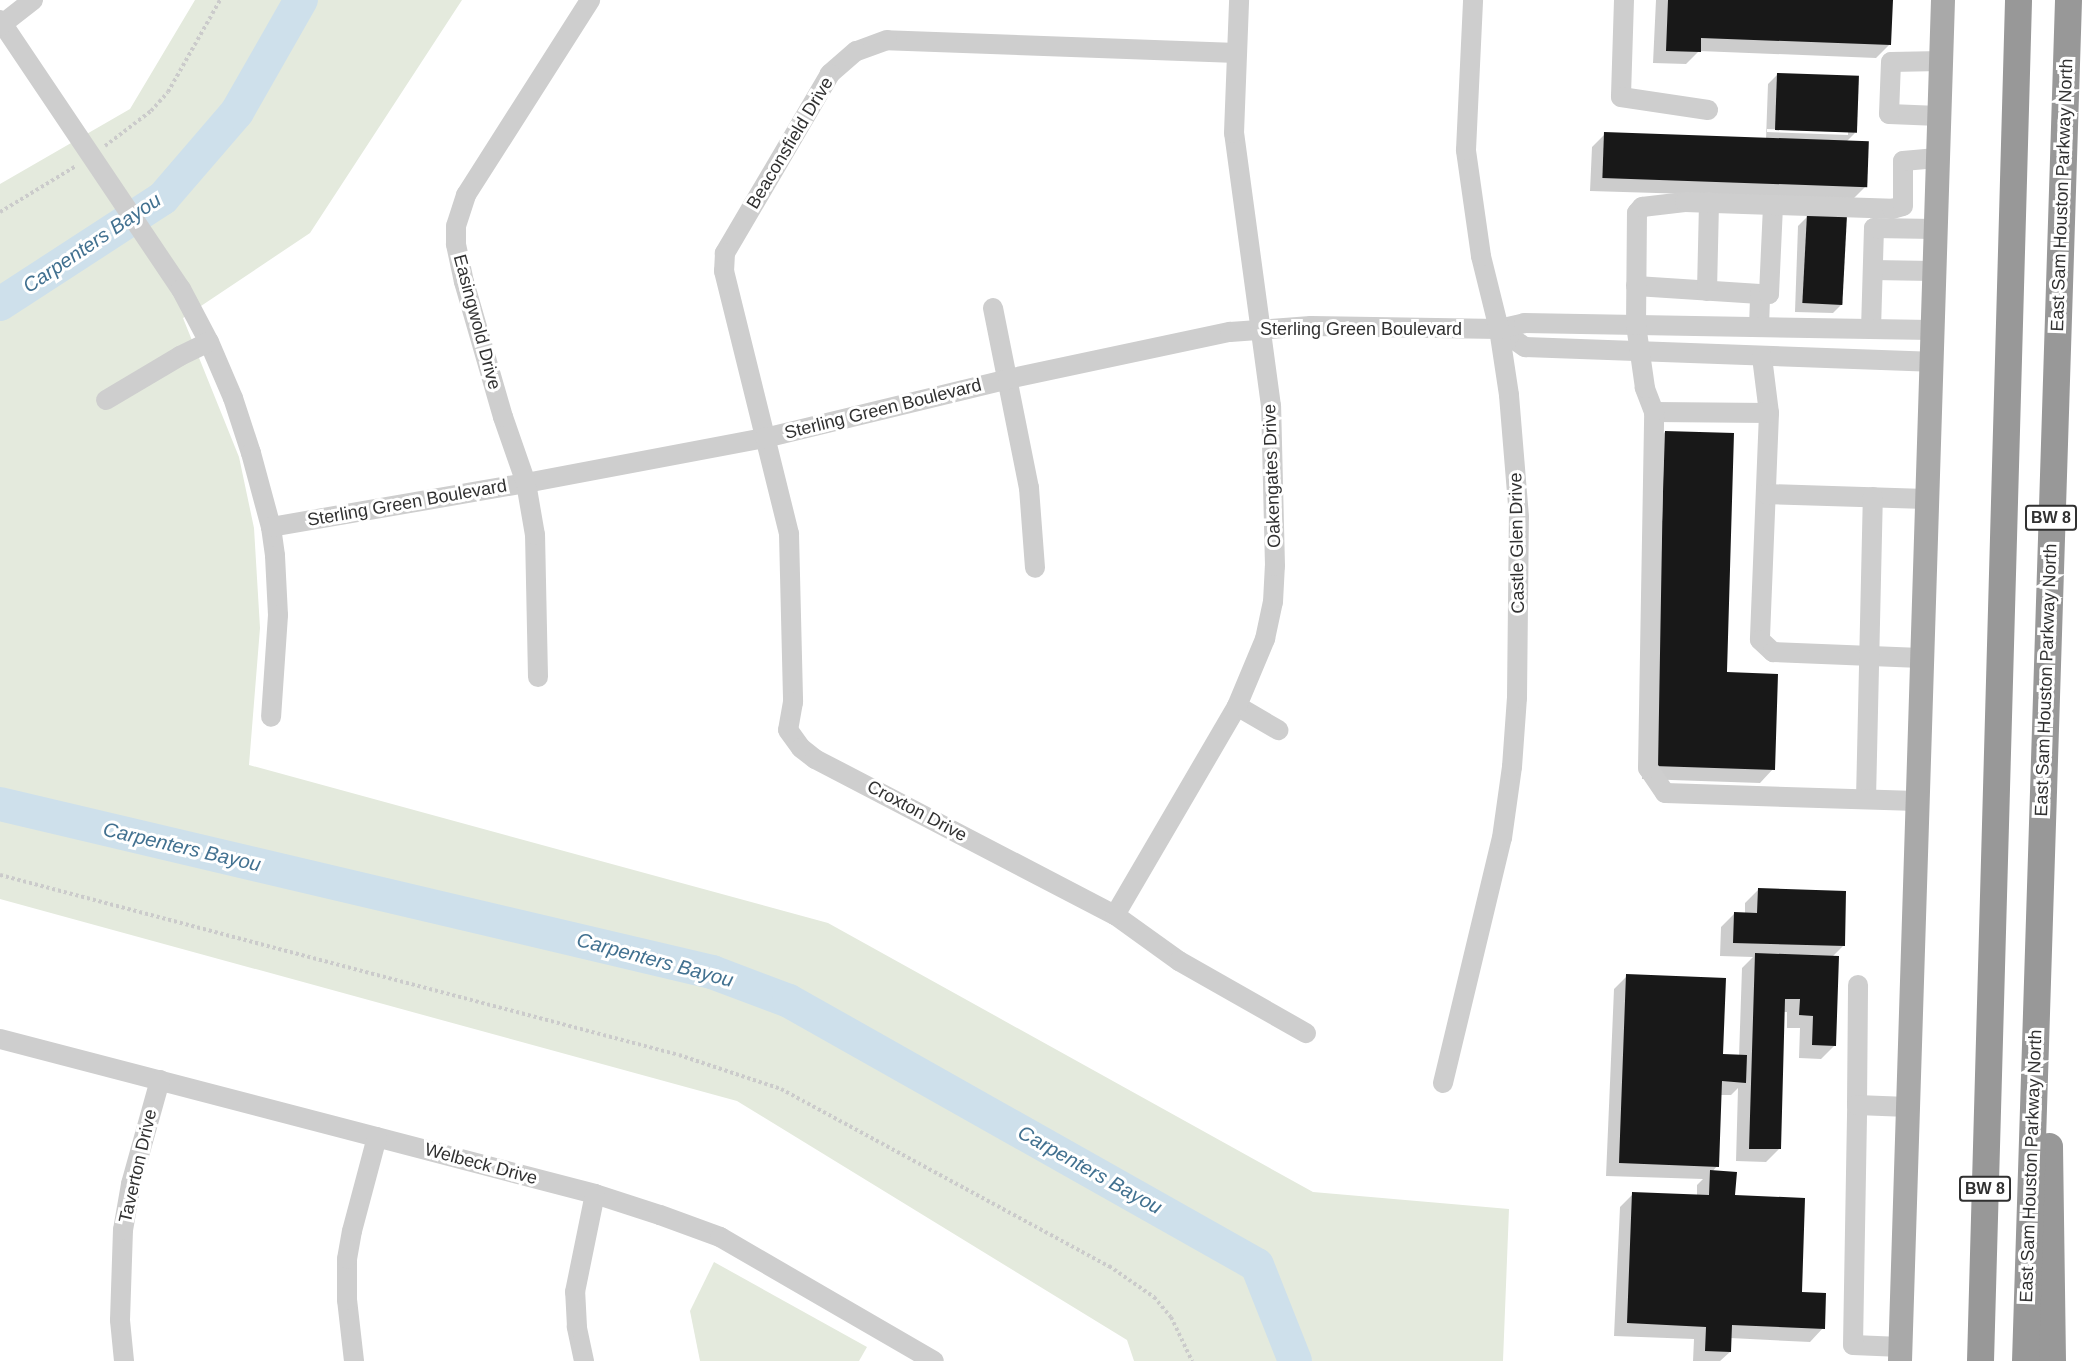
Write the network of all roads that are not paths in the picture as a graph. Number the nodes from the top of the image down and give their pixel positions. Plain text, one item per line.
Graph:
1 (33, 0) edge
2 (590, 0) edge
3 (1239, 0) edge
4 (1473, 0) edge
5 (1624, 0) edge
6 (1943, 0) edge
7 (2018, 0) edge
8 (2068, 0) edge
9 (1, 23) edge
10 (1237, 53) junction
11 (1941, 61) junction
12 (1708, 110) dead end
13 (1939, 116) junction
14 (1937, 158) junction
15 (1709, 202) junction
16 (1773, 205) junction
17 (1935, 229) junction
18 (1873, 270) junction
19 (1933, 271) junction
20 (1636, 286) junction
21 (1707, 291) junction
22 (1760, 294) junction
23 (993, 308) dead end
24 (1635, 325) junction
25 (1759, 327) junction
26 (1258, 329) junction
27 (1499, 329) junction
28 (1871, 329) junction
29 (1931, 330) junction
30 (209, 342) junction
31 (1638, 353) junction
32 (1762, 357) junction
33 (1930, 362) junction
34 (1008, 379) junction
35 (106, 400) dead end
36 (1654, 412) junction
37 (1769, 413) junction
38 (765, 438) junction
39 (526, 483) junction
40 (1766, 494) junction
41 (1873, 497) junction
42 (1926, 499) junction
43 (271, 527) junction
44 (1035, 568) dead end
45 (1870, 656) junction
46 (1922, 658) junction
47 (538, 677) dead end
48 (1237, 706) junction
49 (271, 717) dead end
50 (1278, 730) dead end
51 (1866, 800) junction
52 (1917, 801) junction
53 (1115, 915) junction
54 (1858, 985) dead end
55 (1989, 1017) junction
56 (1306, 1033) dead end
57 (2034, 1036) junction
58 (0, 1039) edge
59 (160, 1080) junction
60 (1443, 1083) dead end
61 (1857, 1105) junction
62 (1908, 1107) junction
63 (377, 1137) junction
64 (595, 1194) junction
65 (1900, 1354) edge
66 (124, 1361) edge
67 (354, 1361) edge
68 (584, 1361) edge
69 (934, 1361) edge
70 (1968, 1361) edge
71 (1980, 1361) edge
72 (2025, 1361) edge
73 (2052, 1361) edge

1 - 9 street
2 - 39 street, Easingwold Drive
3 - 10 street, Oakengates Drive
4 - 27 street, Castle Glen Drive
5 - 12 street
6 - 11 main road
7 - 55 highway, BW 8
8 - 57 highway, East Sam Houston Parkway North / BW 8
9 - 30 street
10 - 26 street, Oakengates Drive
10 - 38 street, Beaconsfield Drive
11 - 13 main road
11 - 13 street
13 - 14 main road
14 - 16 street
14 - 17 main road
15 - 16 street
15 - 20 street
15 - 21 street
16 - 22 street
17 - 18 street
17 - 19 main road
18 - 19 street
18 - 28 street
19 - 29 main road
20 - 21 street
20 - 24 street
21 - 22 street
22 - 25 street
23 - 34 street
24 - 25 street, Sterling Green Boulevard
24 - 27 street, Sterling Green Boulevard
24 - 31 street
25 - 28 street, Sterling Green Boulevard
26 - 27 street, Sterling Green Boulevard
26 - 34 street, Sterling Green Boulevard
26 - 48 street, Oakengates Drive
27 - 31 street
27 - 60 street, Castle Glen Drive
28 - 29 street, Sterling Green Boulevard
29 - 33 main road
30 - 35 street
30 - 43 street
31 - 32 street
31 - 36 street
32 - 33 street
32 - 37 street
33 - 42 main road
34 - 38 street, Sterling Green Boulevard
34 - 44 street
36 - 37 street
36 - 51 street
37 - 40 street
38 - 39 street, Sterling Green Boulevard
38 - 53 street, Croxton Drive
39 - 43 street, Sterling Green Boulevard
39 - 47 street, Easingwold Drive
40 - 41 street
40 - 45 street
41 - 42 street
41 - 45 street
42 - 46 main road
43 - 49 street
45 - 46 street
45 - 51 street
46 - 52 main road
48 - 50 street
48 - 53 street, Oakengates Drive
51 - 52 street
52 - 62 main road
53 - 56 street, Croxton Drive
54 - 61 street
55 - 70 highway
55 - 71 highway, BW 8
57 - 72 highway, East Sam Houston Parkway North / BW 8
57 - 73 highway
58 - 59 street, Welbeck Drive
59 - 63 street, Welbeck Drive
59 - 66 street, Taverton Drive
61 - 62 street
61 - 65 street
62 - 65 main road
63 - 64 street, Welbeck Drive
63 - 67 street
64 - 68 street
64 - 69 street, Welbeck Drive

